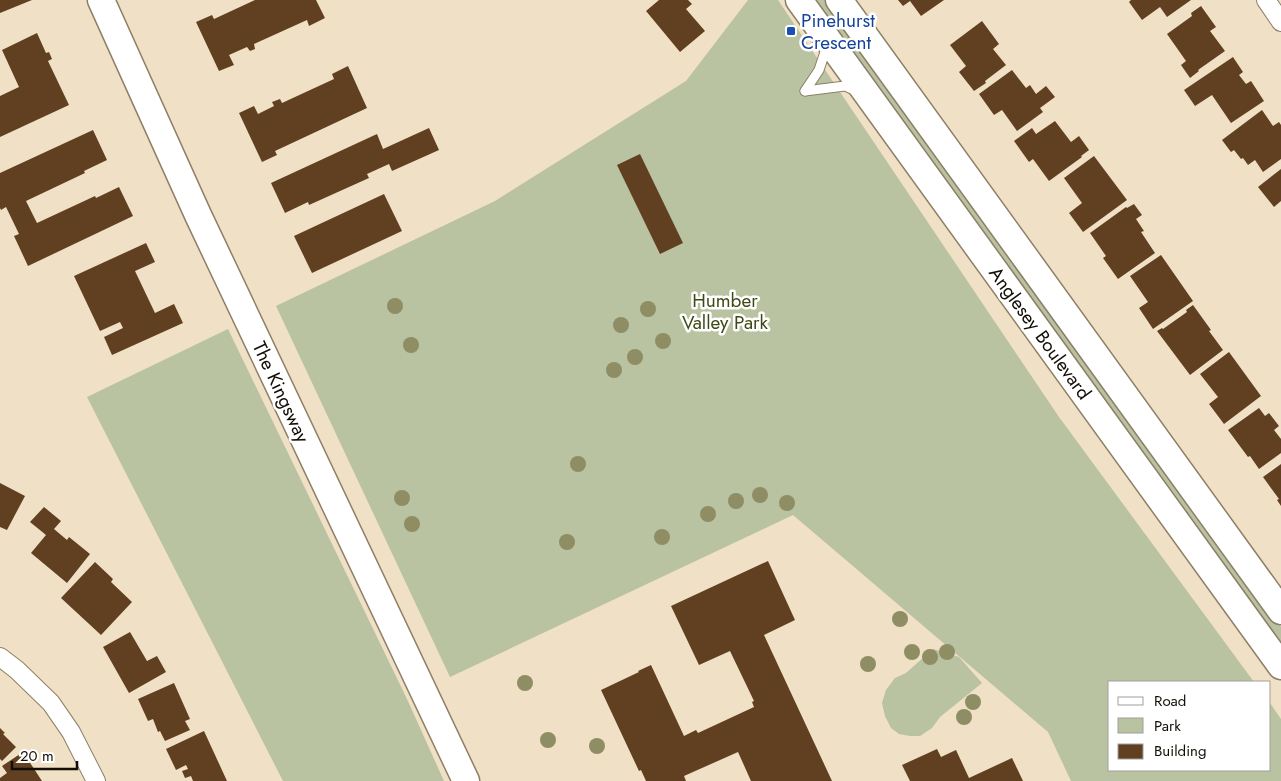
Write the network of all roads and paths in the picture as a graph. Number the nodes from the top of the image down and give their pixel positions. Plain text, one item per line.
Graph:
1 (102, 0) edge
2 (799, 0) edge
3 (839, 0) edge
4 (1266, 0) edge
5 (1281, 22) edge
6 (829, 41) junction
7 (868, 96) junction
8 (1281, 611) edge
9 (0, 658) edge
10 (1281, 666) edge
11 (96, 781) edge
12 (466, 781) edge

1 - 12 street, The Kingsway
2 - 6 street, Anglesey Boulevard
3 - 8 street, Anglesey Boulevard
4 - 5 street
6 - 7 street, Anglesey Boulevard
6 - 7 lane
7 - 10 street, Anglesey Boulevard
9 - 11 street

